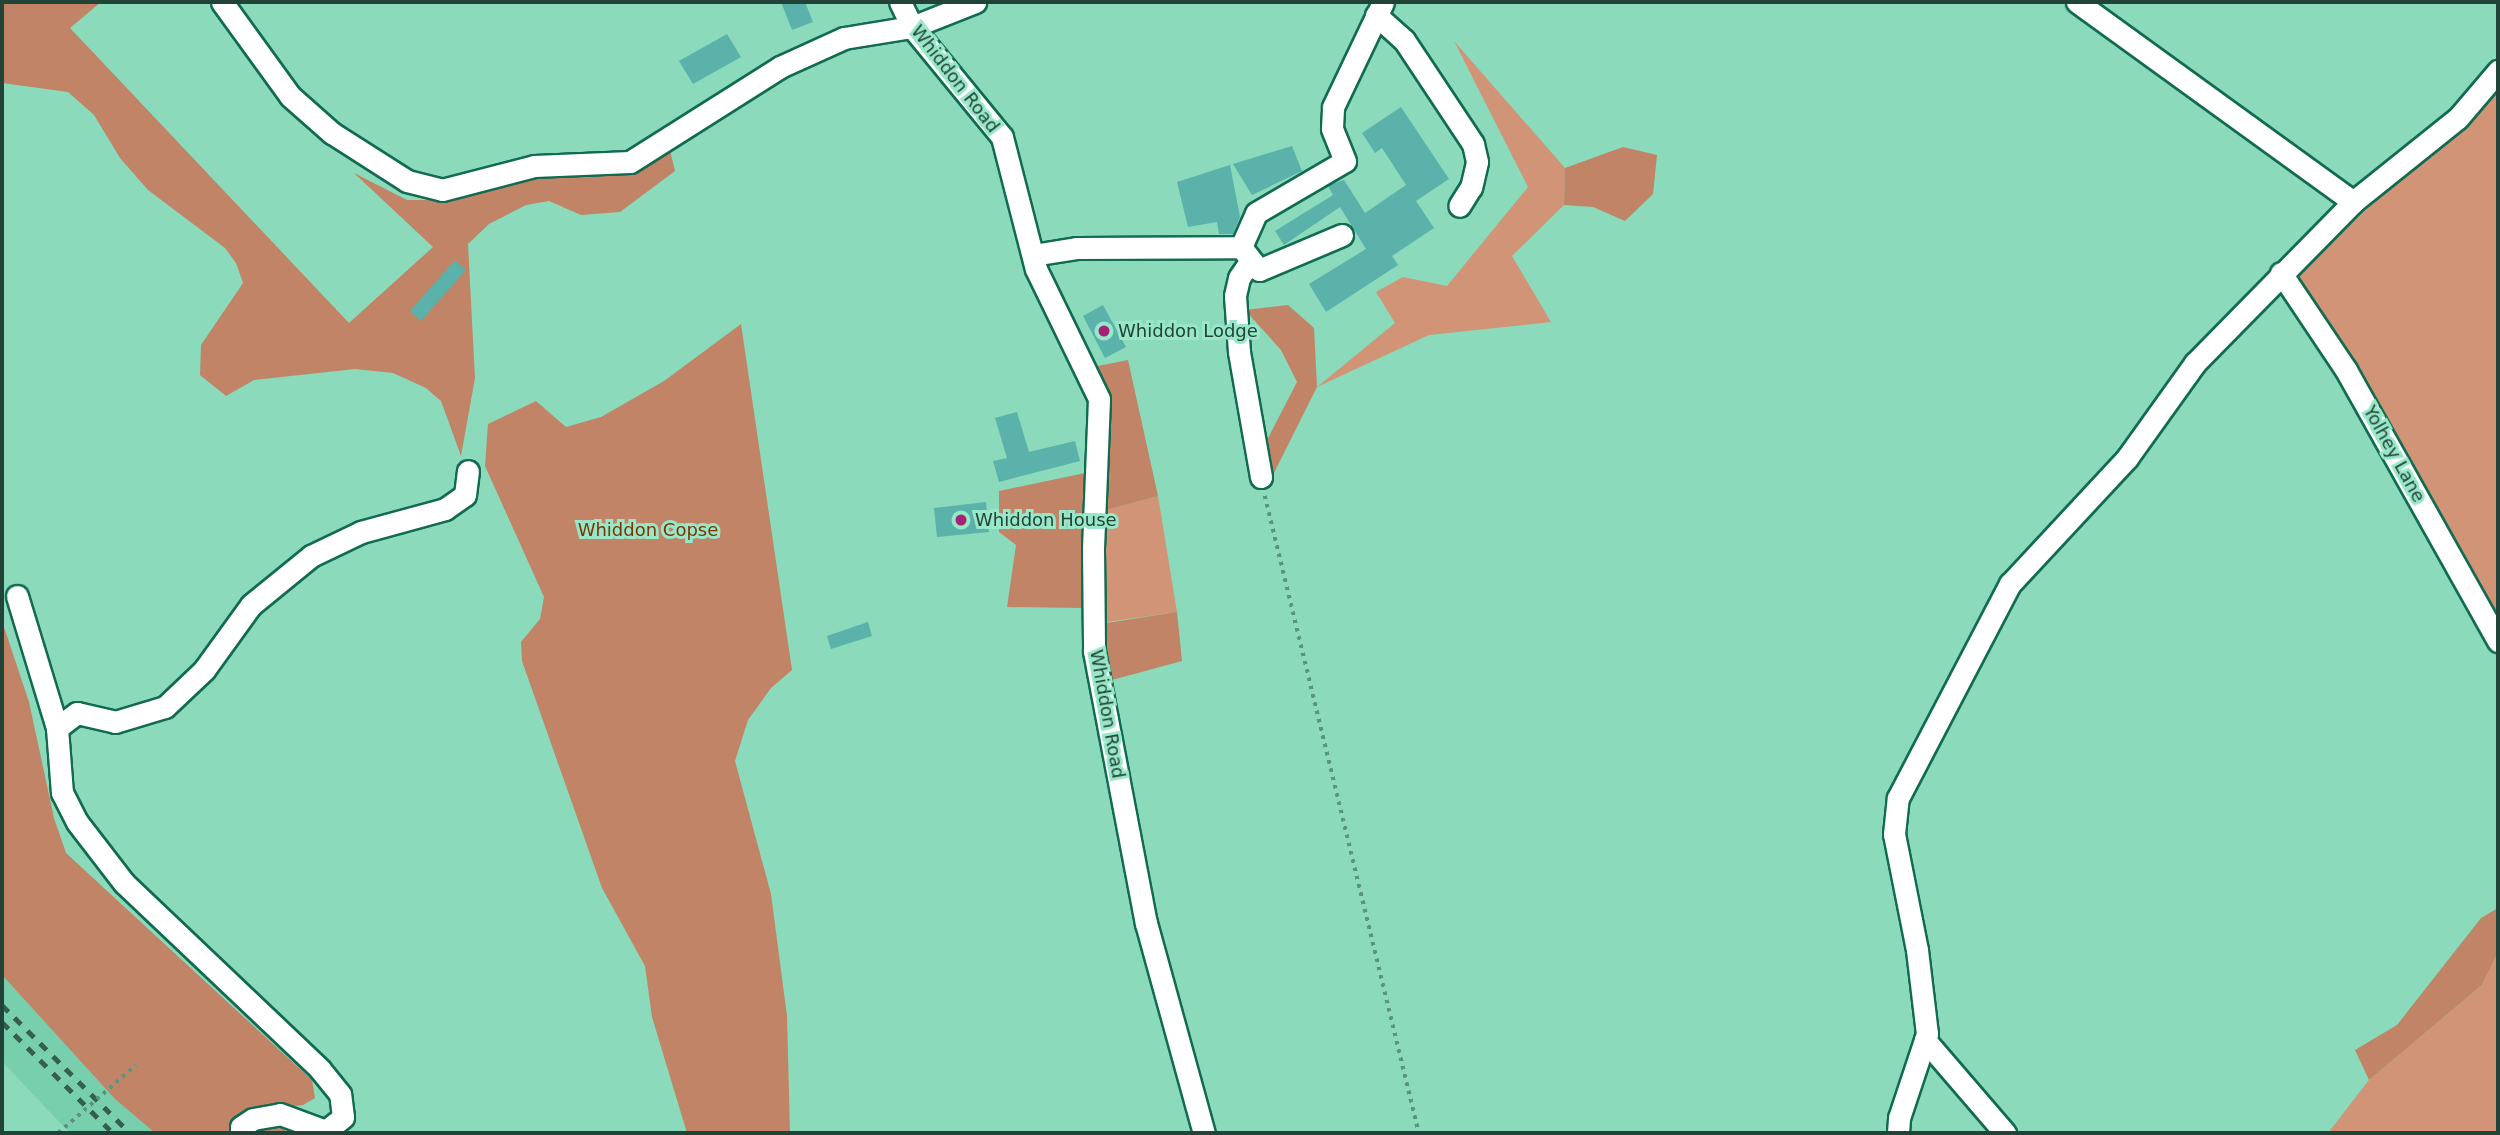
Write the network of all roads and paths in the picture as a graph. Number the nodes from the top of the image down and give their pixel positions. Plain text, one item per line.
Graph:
1 (222, 2) edge
2 (900, 2) edge
3 (975, 2) edge
4 (2077, 2) edge
5 (1379, 8) edge
6 (912, 27) junction
7 (2498, 71) edge
8 (2353, 202) junction
9 (1459, 206) dead end
10 (1342, 235) dead end
11 (1033, 255) junction
12 (1245, 255) junction
13 (2281, 273) junction
14 (468, 471) dead end
15 (1261, 477) joint
16 (17, 596) dead end
17 (2498, 641) edge
18 (57, 728) junction
19 (1925, 1040) junction
20 (136, 1065) dead end
21 (58, 1133) edge
22 (241, 1133) edge
23 (1204, 1133) edge
24 (1419, 1133) edge
25 (1898, 1133) edge
26 (2005, 1133) edge

1 - 6 street
2 - 6 street, Whiddon Road
3 - 6 street
4 - 8 street
5 - 9 street
5 - 12 street
6 - 11 street, Whiddon Road
7 - 8 street
8 - 13 street
10 - 12 street
11 - 12 street
11 - 23 street, Whiddon Road
12 - 15 street
13 - 17 street, Yolhey Lane
13 - 19 street
14 - 18 street
15 - 24 path
16 - 18 street
18 - 22 street
19 - 25 street
19 - 26 street
20 - 21 path, bridge

